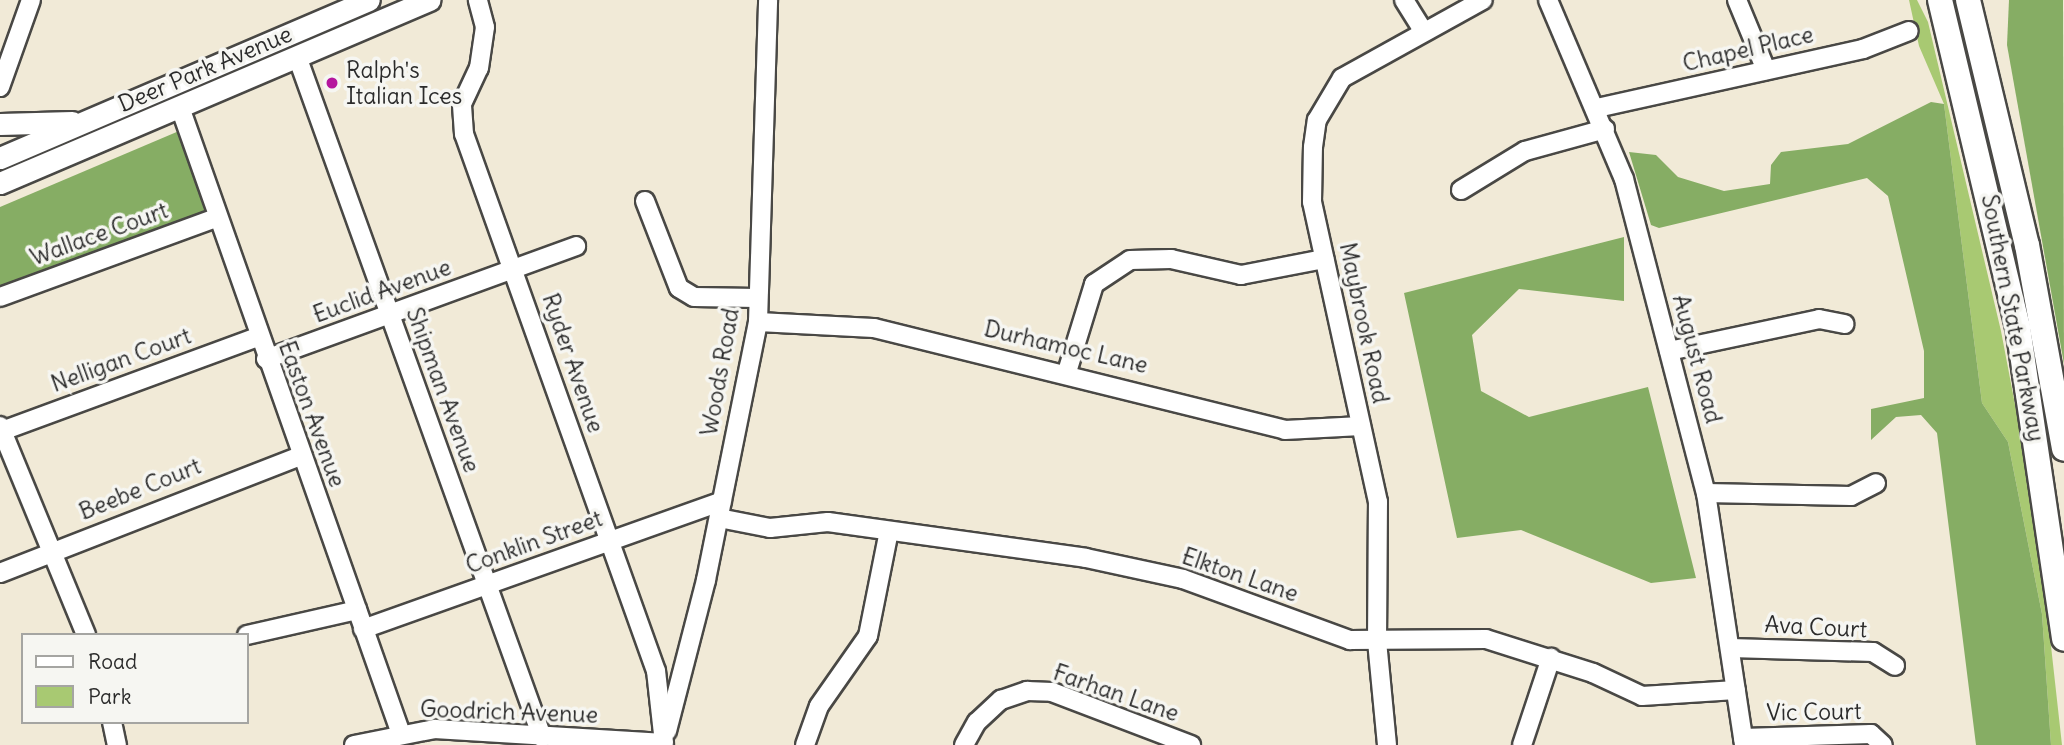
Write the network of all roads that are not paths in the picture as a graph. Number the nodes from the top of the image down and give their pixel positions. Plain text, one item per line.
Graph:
1 (30, 0) edge
2 (369, 0) edge
3 (429, 0) edge
4 (478, 0) edge
5 (768, 0) edge
6 (1404, 0) edge
7 (1483, 0) edge
8 (1548, 0) edge
9 (1737, 0) edge
10 (1924, 0) edge
11 (1940, 0) edge
12 (1968, 0) edge
13 (1988, 0) edge
14 (1423, 31) junction
15 (1909, 31) dead end
16 (298, 59) junction
17 (1766, 70) junction
18 (0, 87) edge
19 (1597, 108) junction
20 (181, 110) junction
21 (1970, 113) junction
22 (95, 120) junction
23 (0, 124) edge
24 (2000, 125) junction
25 (1605, 129) junction
26 (0, 158) edge
27 (0, 183) edge
28 (1461, 190) dead end
29 (645, 201) dead end
30 (216, 218) junction
31 (576, 246) dead end
32 (1324, 259) junction
33 (514, 269) junction
34 (0, 297) edge
35 (757, 298) junction
36 (390, 314) junction
37 (758, 322) junction
38 (1845, 324) dead end
39 (258, 337) junction
40 (1669, 351) junction
41 (266, 359) junction
42 (1067, 372) junction
43 (1361, 426) junction
44 (1, 428) edge
45 (2064, 449) edge
46 (300, 456) junction
47 (1876, 484) dead end
48 (1706, 493) junction
49 (720, 510) junction
50 (889, 531) junction
51 (610, 541) junction
52 (52, 551) junction
53 (0, 573) edge
54 (487, 585) junction
55 (357, 610) junction
56 (363, 629) junction
57 (85, 633) edge
58 (248, 635) edge
59 (2064, 639) edge
60 (1377, 642) junction
61 (1730, 648) junction
62 (1550, 658) junction
63 (1895, 666) dead end
64 (1736, 690) junction
65 (112, 724) edge
66 (401, 734) junction
67 (542, 737) junction
68 (1743, 741) edge
69 (663, 744) edge
70 (117, 745) edge
71 (354, 745) edge
72 (805, 745) edge
73 (964, 745) edge
74 (1191, 745) edge
75 (1387, 745) edge
76 (1522, 745) edge
77 (1883, 745) edge

1 - 18 street
2 - 22 main road, Deer Park Avenue
3 - 16 main road, Deer Park Avenue
4 - 33 street, Ryder Avenue
5 - 35 street, Woods Road
6 - 14 street
7 - 14 street, Maybrook Road
8 - 19 street, August Road
9 - 17 street
10 - 21 highway
11 - 21 highway, Southern State Parkway
12 - 24 highway, Southern State Parkway
13 - 24 highway
14 - 32 street, Maybrook Road
15 - 17 street, Chapel Place
16 - 20 main road, Deer Park Avenue
16 - 36 street, Shipman Avenue
17 - 19 street, Chapel Place
19 - 25 street, August Road
20 - 27 main road, Deer Park Avenue
20 - 30 street, Easton Avenue
21 - 59 highway, Southern State Parkway
22 - 23 main road
22 - 26 main road, Deer Park Avenue
24 - 45 highway, Southern State Parkway
25 - 28 street
25 - 40 street, August Road
29 - 35 street
30 - 34 street, Wallace Court
30 - 39 street, Easton Avenue
31 - 33 street, Euclid Avenue
32 - 42 street
32 - 43 street, Maybrook Road
33 - 36 street, Euclid Avenue
33 - 51 street, Ryder Avenue
35 - 37 street, Woods Road
36 - 41 street, Euclid Avenue
36 - 54 street, Shipman Avenue
37 - 42 street, Durhamoc Lane
37 - 49 street, Woods Road
38 - 40 street
39 - 41 street, Easton Avenue
39 - 44 street, Nelligan Court
40 - 48 street, August Road
41 - 46 street, Easton Avenue
42 - 43 street, Durhamoc Lane
43 - 60 street, Maybrook Road
44 - 52 street
46 - 52 street, Beebe Court
46 - 55 street, Easton Avenue
47 - 48 street
48 - 61 street, August Road
49 - 50 street, Elkton Lane
49 - 51 street, Conklin Street
49 - 69 street, Woods Road
50 - 60 street, Elkton Lane
50 - 72 street
51 - 54 street, Conklin Street
51 - 69 street, Ryder Avenue
52 - 53 street, Beebe Court
52 - 57 street
54 - 56 street, Conklin Street
54 - 67 street, Shipman Avenue
55 - 56 street, Easton Avenue
55 - 58 street
56 - 66 street, Easton Avenue
60 - 62 street, Elkton Lane
60 - 75 street, Maybrook Road
61 - 63 street, Ava Court
61 - 64 street, August Road
62 - 64 street, Elkton Lane
62 - 76 street
64 - 68 street, August Road
65 - 70 street
66 - 67 street, Goodrich Avenue
66 - 71 street, Goodrich Avenue
67 - 69 street, Goodrich Avenue
68 - 77 street, Vic Court
73 - 74 street, Farhan Lane

